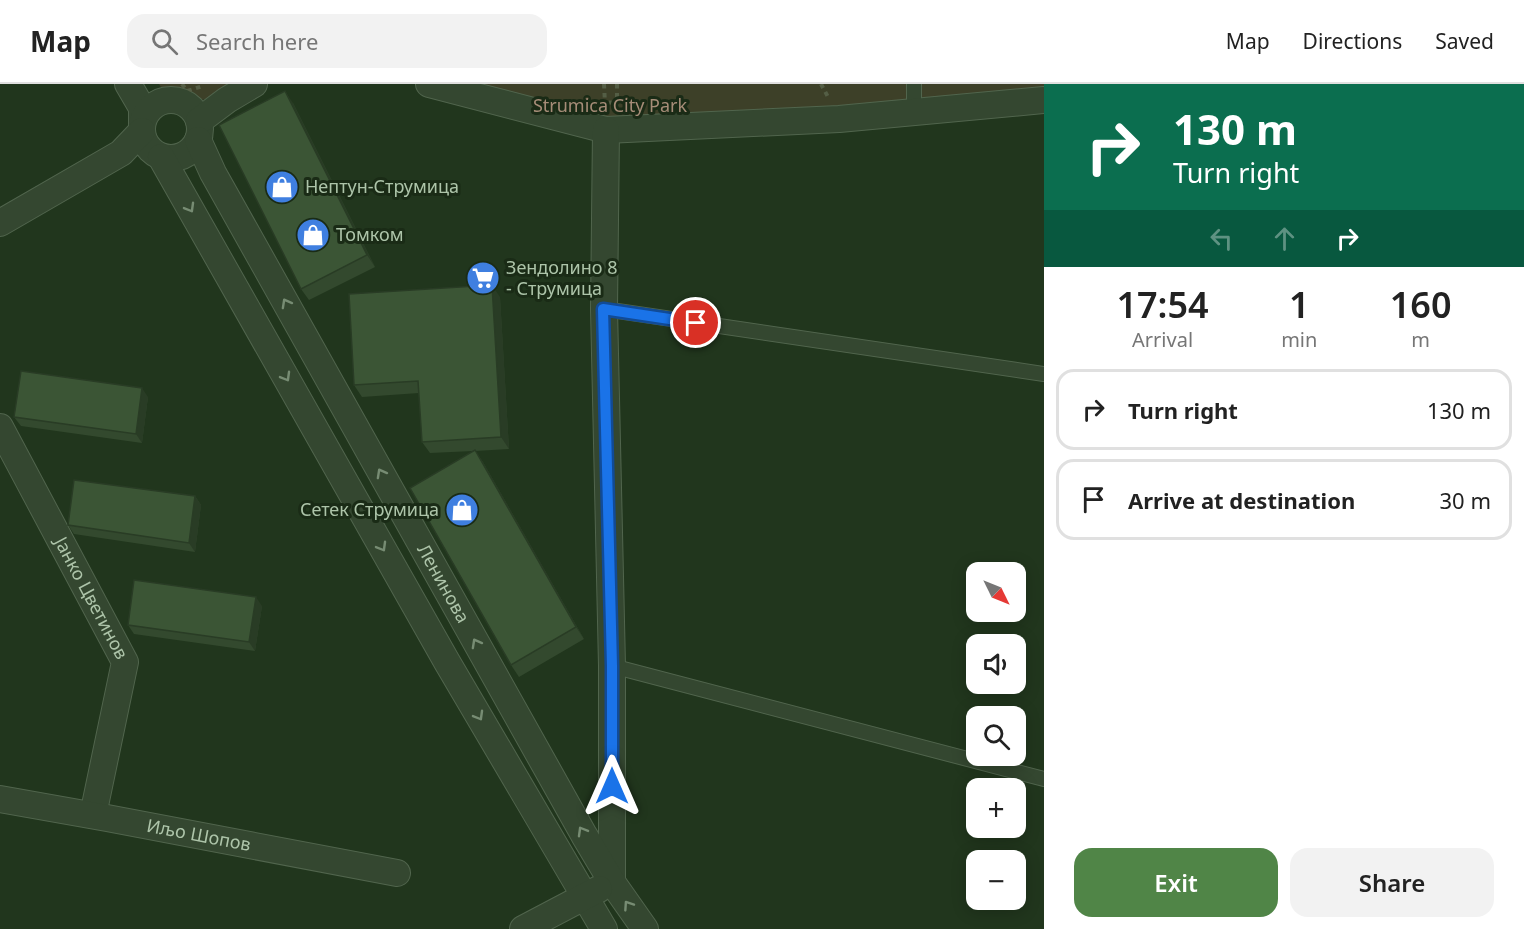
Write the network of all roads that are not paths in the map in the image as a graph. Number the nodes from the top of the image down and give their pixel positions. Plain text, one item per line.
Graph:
1 (128, 84) edge
2 (254, 84) edge
3 (429, 84) edge
4 (915, 84) edge
5 (218, 92) edge
6 (1044, 100) edge
7 (184, 106) edge
8 (915, 113) junction
9 (606, 130) junction
10 (150, 141) junction
11 (0, 223) edge
12 (603, 309) junction
13 (1044, 374) edge
14 (0, 427) edge
15 (612, 666) junction
16 (1044, 779) edge
17 (0, 800) edge
18 (93, 815) junction
19 (397, 873) dead end
20 (612, 882) junction
21 (585, 897) junction
22 (523, 929) edge
23 (604, 929) edge
24 (645, 929) edge

1 - 10 street, Ленинова
2 - 5 street
3 - 9 street
4 - 8 lane
5 - 7 street
6 - 8 street
7 - 10 street
7 - 10 street
20 -> 7 street, Ленинова
8 - 9 street
9 - 12 street
10 - 11 street
10 -> 21 street, Ленинова
12 - 13 lane
12 - 15 street
14 - 18 street, Јанко Цветинов
15 - 16 lane
15 - 20 street
17 - 18 street, Иљо Шопов
18 - 19 street, Иљо Шопов
20 - 21 street
24 -> 20 street, Ленинова
21 - 22 street
21 - 23 street, Ленинова

